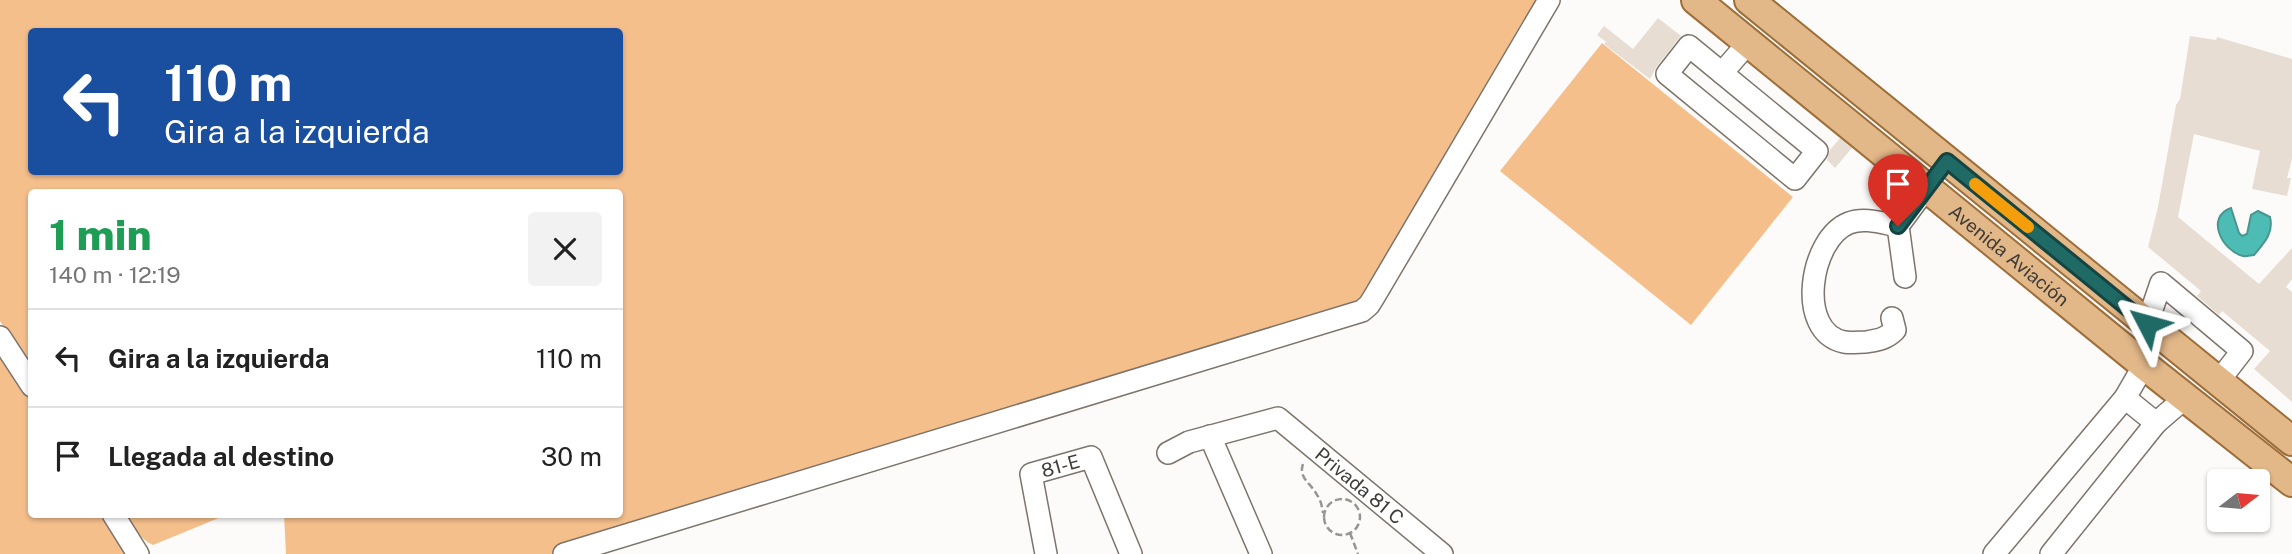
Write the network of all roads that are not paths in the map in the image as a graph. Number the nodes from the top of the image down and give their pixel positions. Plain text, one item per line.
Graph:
1 (1549, 0) edge
2 (1749, 0) edge
3 (1699, 1) edge
4 (1748, 43) junction
5 (1722, 73) junction
6 (1947, 161) junction
7 (1927, 187) junction
8 (1898, 226) junction
9 (1905, 277) dead end
10 (1892, 317) dead end
11 (2156, 331) junction
12 (0, 337) edge
13 (2144, 365) junction
14 (28, 380) edge
15 (2218, 382) junction
16 (2125, 398) junction
17 (2185, 398) junction
18 (2156, 423) junction
19 (1210, 436) junction
20 (2292, 441) edge
21 (1168, 453) dead end
22 (2292, 482) edge
23 (116, 518) edge
24 (138, 554) edge
25 (564, 554) edge
26 (1046, 554) edge
27 (1131, 554) edge
28 (1261, 554) edge
29 (1442, 554) edge
30 (1994, 554) edge
31 (2051, 554) edge

1 - 25 street
2 - 6 main road, Avenida Aviación
3 - 4 main road, Avenida Aviación
4 - 5 street
4 - 7 main road, Avenida Aviación
5 - 5 street
6 - 7 main road
6 - 11 main road, Avenida Aviación
7 - 8 street
7 - 13 main road, Avenida Aviación
8 - 9 street
8 - 10 street
11 - 13 main road
11 - 15 main road, Avenida Aviación
11 - 15 street
12 - 14 street
13 - 16 street
13 - 17 main road, Avenida Aviación
15 - 20 main road, Avenida Aviación
16 - 18 street
16 - 30 street
17 - 18 street
17 - 22 main road, Avenida Aviación
18 - 31 street
19 - 21 street
19 - 28 street
19 - 29 street, Privada 81 C
23 - 24 street
26 - 27 street, 81-E

